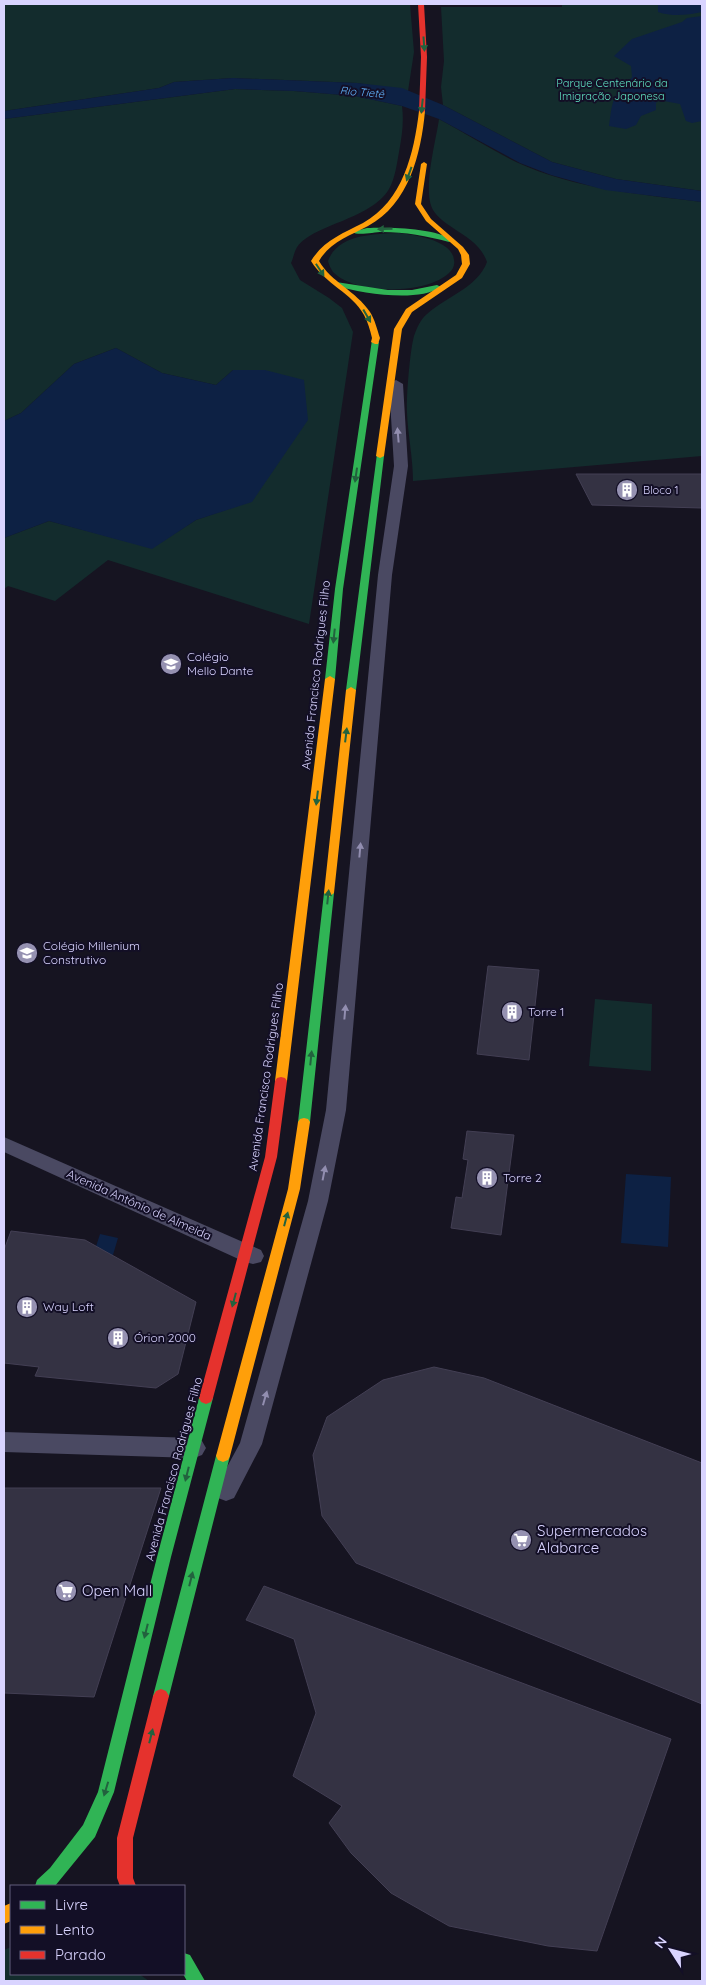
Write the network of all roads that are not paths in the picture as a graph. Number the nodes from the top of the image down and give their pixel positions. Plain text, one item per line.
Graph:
1 (421, 4) edge
2 (432, 4) edge
3 (434, 22) dead end
4 (425, 126) junction
5 (345, 234) junction
6 (450, 240) junction
7 (333, 282) junction
8 (448, 283) junction
9 (395, 347) junction
10 (4, 1144) edge
11 (246, 1253) junction
12 (274, 1266) junction
13 (4, 1442) edge
14 (194, 1448) junction
15 (205, 1529) junction
16 (44, 1885) edge
17 (128, 1885) edge
18 (185, 1963) edge
19 (197, 1981) edge

1 -> 4 main road, Avenida Francisco Rodrigues Filho
2 - 3 main road
4 -> 5 main road, Avenida Francisco Rodrigues Filho
4 - 6 main road, Avenida Francisco Rodrigues Filho
6 -> 5 main road, Avenida Francisco Rodrigues Filho
5 -> 7 main road, Avenida Francisco Rodrigues Filho
6 - 8 main road, Avenida Francisco Rodrigues Filho
7 - 8 main road, Avenida Francisco Rodrigues Filho
7 -> 11 main road, Avenida Francisco Rodrigues Filho
8 - 9 main road, Avenida Francisco Rodrigues Filho
12 -> 9 main road, Avenida Francisco Rodrigues Filho
15 -> 9 street
10 - 11 street, Avenida Antônio de Almeida
11 - 12 street, Avenida Antônio de Almeida
11 -> 14 main road, Avenida Francisco Rodrigues Filho
12 - 15 main road, Avenida Francisco Rodrigues Filho
13 - 14 street
14 -> 16 main road, Avenida Francisco Rodrigues Filho
17 -> 15 main road, Avenida Francisco Rodrigues Filho
18 - 19 main road

